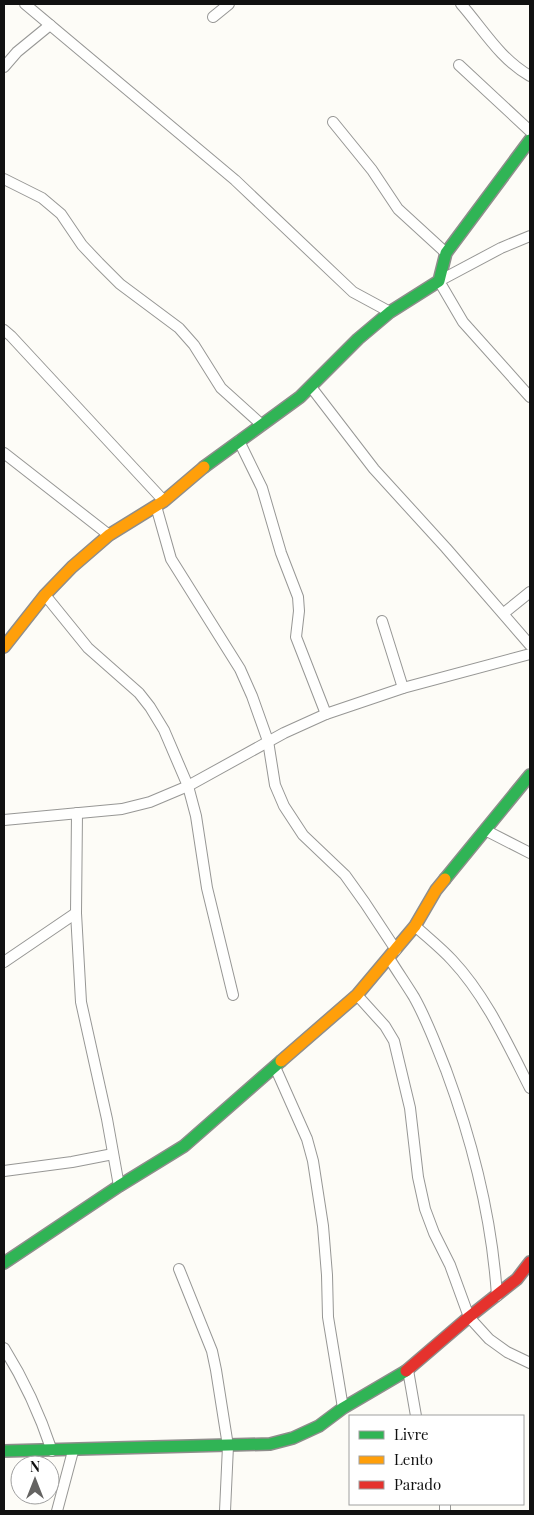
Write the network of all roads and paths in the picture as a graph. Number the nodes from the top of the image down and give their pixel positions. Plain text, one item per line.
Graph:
1 (24, 4) edge
2 (229, 4) edge
3 (461, 4) edge
4 (213, 17) dead end
5 (50, 25) junction
6 (459, 65) dead end
7 (4, 68) edge
8 (530, 76) edge
9 (333, 122) dead end
10 (530, 132) edge
11 (530, 140) edge
12 (4, 179) edge
13 (530, 236) edge
14 (446, 253) junction
15 (439, 280) junction
16 (390, 312) junction
17 (4, 330) edge
18 (311, 387) junction
19 (528, 392) edge
20 (262, 425) junction
21 (238, 441) junction
22 (4, 453) edge
23 (160, 504) junction
24 (109, 535) junction
25 (530, 592) edge
26 (45, 595) junction
27 (504, 613) junction
28 (382, 621) dead end
29 (530, 645) edge
30 (4, 647) edge
31 (530, 654) edge
32 (403, 688) junction
33 (326, 714) junction
34 (268, 742) junction
35 (530, 775) edge
36 (188, 786) junction
37 (77, 813) junction
38 (4, 820) edge
39 (485, 830) junction
40 (530, 853) edge
41 (76, 913) junction
42 (415, 926) junction
43 (393, 954) junction
44 (4, 962) edge
45 (233, 995) dead end
46 (357, 995) junction
47 (275, 1067) junction
48 (530, 1088) edge
49 (113, 1154) junction
50 (4, 1171) edge
51 (119, 1186) junction
52 (530, 1262) edge
53 (4, 1263) edge
54 (178, 1269) dead end
55 (497, 1296) junction
56 (469, 1317) junction
57 (4, 1348) edge
58 (530, 1364) edge
59 (408, 1370) junction
60 (343, 1408) junction
61 (416, 1415) edge
62 (228, 1446) junction
63 (73, 1450) junction
64 (4, 1451) edge
65 (52, 1451) junction
66 (57, 1511) edge
67 (225, 1511) edge

1 - 5 street
2 - 4 street
3 - 8 street
5 - 7 street
5 - 16 street
6 - 10 street
9 - 14 street
11 - 14 street
12 - 20 street
13 - 15 street
14 - 15 street
15 - 16 street
15 - 19 street
16 - 18 street
17 - 23 street
18 - 20 street
18 - 27 street
20 - 21 street
21 - 23 street
21 - 33 street
22 - 24 street
23 - 24 street
23 - 34 street
24 - 26 street
25 - 27 street
26 - 30 street
26 - 36 street
27 - 29 street
28 - 32 street
31 - 32 street
32 - 33 street
33 - 34 street
34 - 36 street
34 - 43 street
35 - 39 street
36 - 37 street
36 - 45 street
37 - 38 street
37 - 41 street
39 - 40 street
39 - 42 street
41 - 44 street
41 - 49 street
42 - 43 street
42 - 48 street
43 - 46 street
43 - 55 street
46 - 47 street
46 - 56 street
47 - 51 street
47 - 60 street
49 - 50 street
49 - 51 street
51 - 53 street
52 - 55 street
54 - 62 street
55 - 56 street
56 - 58 street
56 - 59 street
57 - 65 street
59 - 60 street
59 - 61 street
60 - 62 street
62 - 63 street
62 - 67 street
63 - 65 street
63 - 66 street
64 - 65 street

